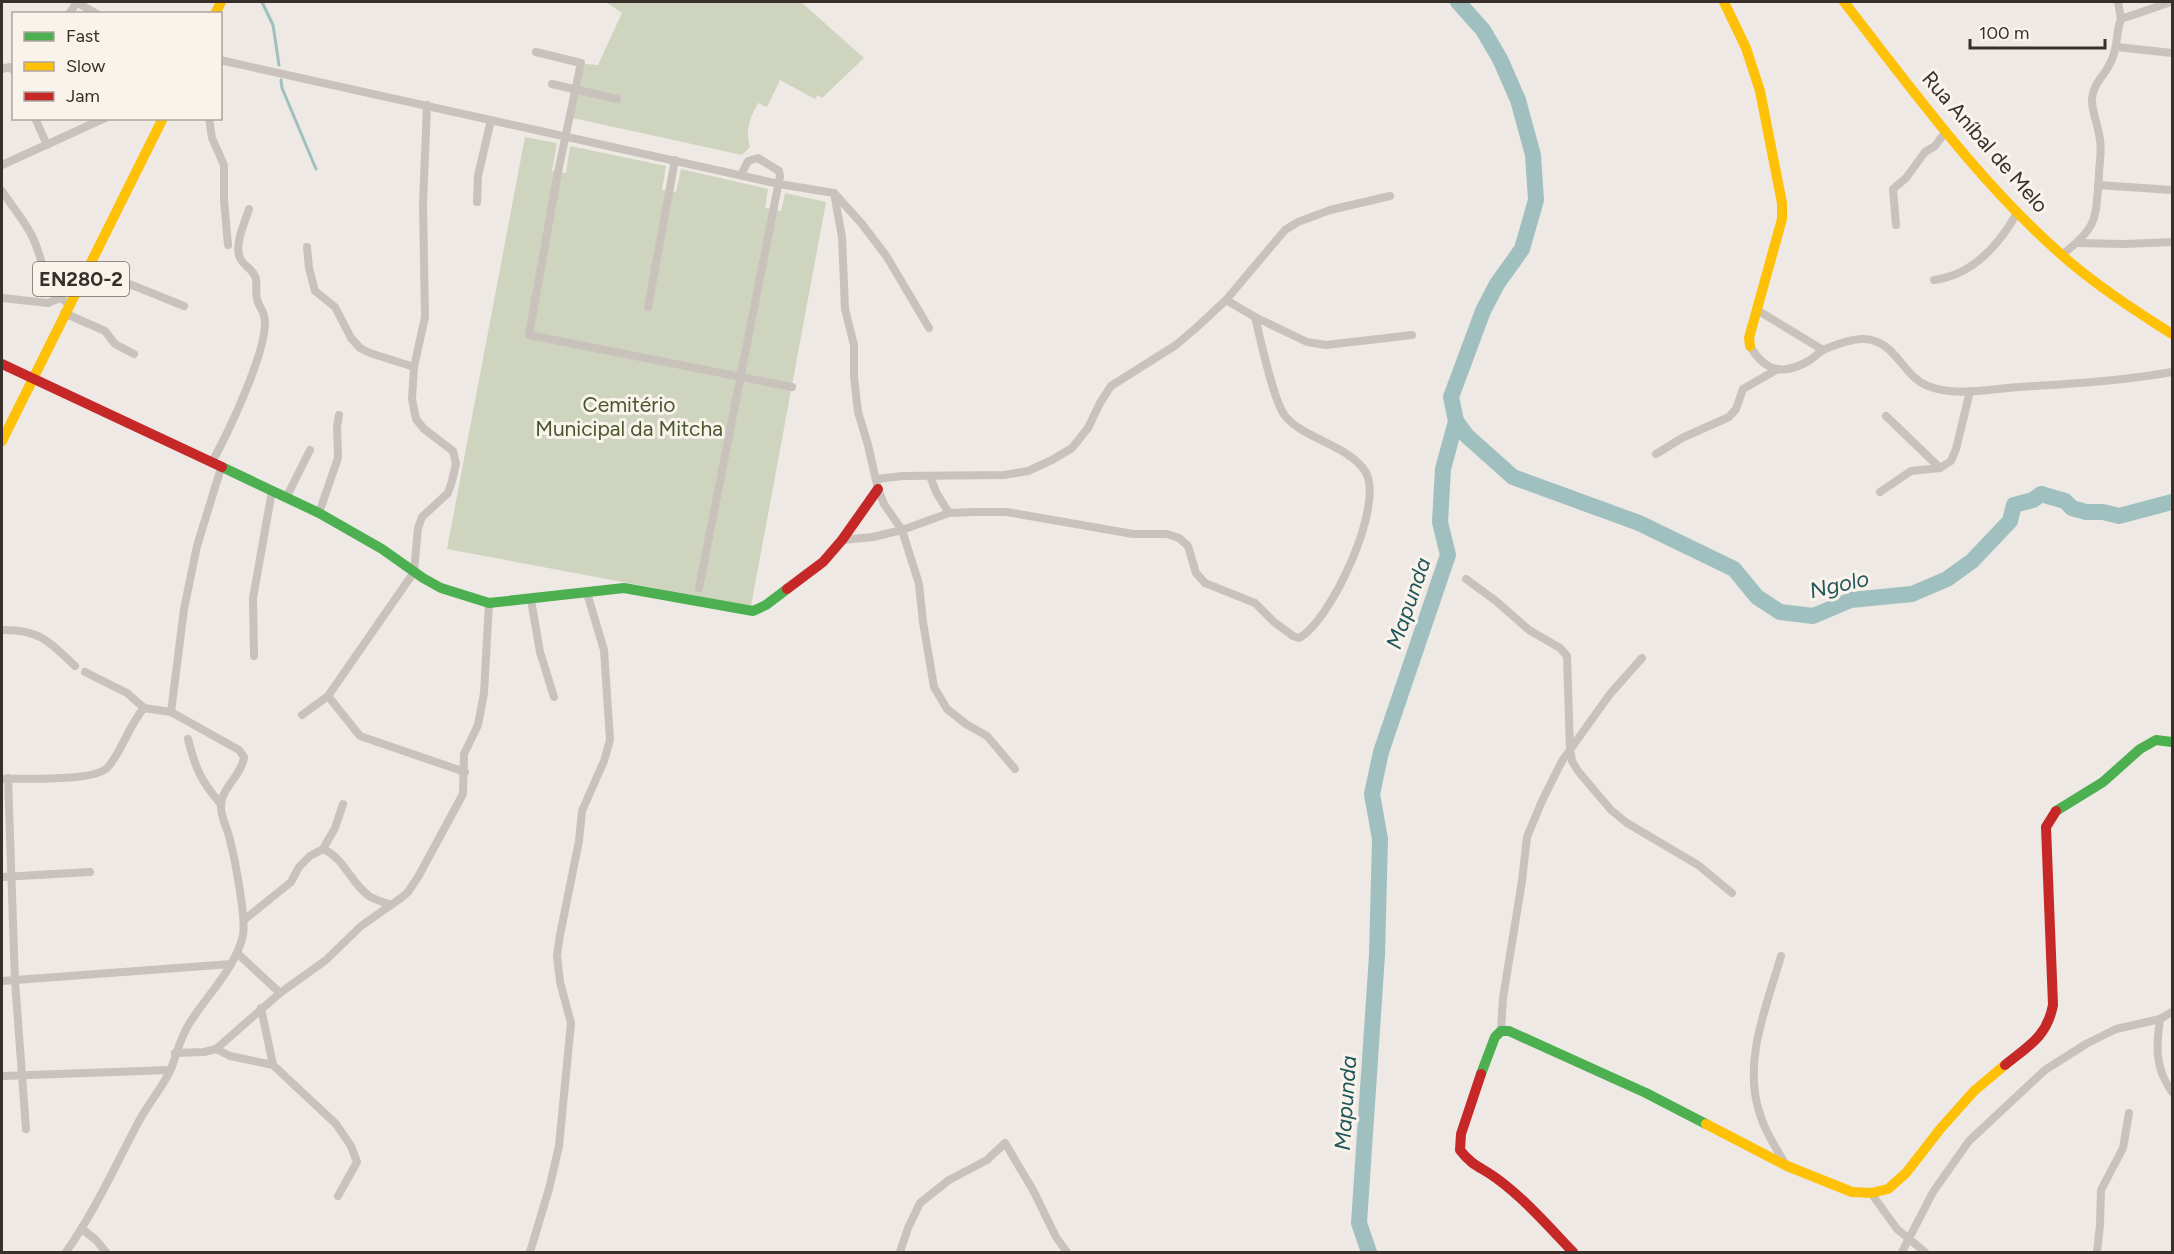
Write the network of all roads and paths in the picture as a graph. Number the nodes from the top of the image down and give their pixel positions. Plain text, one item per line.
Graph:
1 (76, 2) edge
2 (1724, 2) edge
3 (1844, 2) edge
4 (2118, 2) edge
5 (2171, 2) edge
6 (94, 12) edge
7 (2121, 19) junction
8 (2117, 47) junction
9 (536, 52) dead end
10 (2172, 53) edge
11 (222, 60) edge
12 (552, 84) dead end
13 (576, 89) junction
14 (617, 99) dead end
15 (426, 105) junction
16 (36, 120) edge
17 (101, 120) edge
18 (162, 120) edge
19 (209, 120) edge
20 (491, 120) junction
21 (1946, 131) junction
22 (566, 136) junction
23 (47, 145) junction
24 (675, 160) junction
25 (2, 165) edge
26 (741, 175) junction
27 (779, 184) junction
28 (2098, 185) junction
29 (2172, 190) edge
30 (2, 191) edge
31 (834, 193) junction
32 (1390, 196) dead end
33 (477, 202) dead end
34 (249, 209) dead end
35 (2017, 213) junction
36 (1896, 225) dead end
37 (2172, 242) edge
38 (2078, 243) junction
39 (228, 245) dead end
40 (307, 247) dead end
41 (2062, 255) junction
42 (87, 267) junction
43 (1934, 280) dead end
44 (2, 298) edge
45 (1226, 300) junction
46 (64, 305) junction
47 (184, 306) dead end
48 (648, 307) dead end
49 (1757, 310) junction
50 (1255, 317) junction
51 (929, 328) dead end
52 (2172, 334) edge
53 (1412, 335) dead end
54 (1750, 346) joint
55 (1823, 350) junction
56 (134, 354) dead end
57 (2, 364) edge
58 (414, 367) junction
59 (1776, 370) junction
60 (2172, 372) edge
61 (32, 377) junction
62 (740, 377) junction
63 (792, 387) dead end
64 (1970, 391) junction
65 (339, 415) dead end
66 (1886, 416) dead end
67 (2, 441) edge
68 (310, 450) dead end
69 (1656, 454) dead end
70 (216, 465) junction
71 (1940, 468) junction
72 (930, 476) junction
73 (877, 484) junction
74 (272, 491) junction
75 (1880, 492) dead end
76 (286, 498) junction
77 (319, 513) junction
78 (949, 513) junction
79 (902, 530) junction
80 (842, 540) junction
81 (414, 572) junction
82 (1466, 579) dead end
83 (699, 588) dead end
84 (586, 593) junction
85 (531, 600) junction
86 (489, 603) junction
87 (2, 630) edge
88 (254, 657) dead end
89 (1642, 658) dead end
90 (75, 666) dead end
91 (85, 672) dead end
92 (328, 696) junction
93 (554, 697) dead end
94 (144, 708) junction
95 (171, 712) junction
96 (302, 715) dead end
97 (188, 739) dead end
98 (2172, 742) edge
99 (1570, 749) junction
100 (1015, 770) dead end
101 (465, 772) junction
102 (5, 778) edge
103 (221, 804) junction
104 (343, 804) dead end
105 (323, 849) junction
106 (90, 872) dead end
107 (2, 877) edge
108 (12, 877) junction
109 (1732, 893) dead end
110 (391, 905) junction
111 (244, 920) junction
112 (237, 953) junction
113 (1781, 956) dead end
114 (231, 964) junction
115 (2, 981) edge
116 (15, 981) junction
117 (280, 993) junction
118 (261, 1008) junction
119 (2172, 1012) edge
120 (2160, 1020) junction
121 (1501, 1031) junction
122 (216, 1049) junction
123 (175, 1053) junction
124 (273, 1065) junction
125 (170, 1070) junction
126 (21, 1074) junction
127 (2, 1076) edge
128 (2172, 1092) edge
129 (2130, 1113) dead end
130 (26, 1129) dead end
131 (1787, 1166) junction
132 (1871, 1193) junction
133 (338, 1196) dead end
134 (82, 1229) junction
135 (1908, 1238) junction
136 (66, 1252) edge
137 (106, 1252) edge
138 (530, 1252) edge
139 (900, 1252) edge
140 (1067, 1252) edge
141 (1573, 1252) edge
142 (1902, 1252) edge
143 (1925, 1252) edge
144 (2097, 1252) edge

1 - 6 street
2 - 49 street
3 - 21 street, Rua Aníbal de Melo
4 - 7 street
5 - 7 street
7 - 8 street
8 - 10 street
8 - 28 street
9 - 13 street
11 - 15 street
12 - 13 street
13 - 14 street
13 - 22 street
15 - 20 street
15 - 58 street
16 - 23 street
17 - 23 street
18 - 42 street, EN280-2
19 - 39 street
20 - 22 street
20 - 33 street
21 - 35 street, Rua Aníbal de Melo
21 - 36 street
22 - 24 street
22 - 62 street
23 - 25 street
24 - 26 street
24 - 48 street
26 - 27 street
26 - 27 street
27 - 31 street
27 - 62 street
28 - 29 street
28 - 38 street
30 - 46 street
31 - 51 street
31 - 73 street
32 - 45 street
34 - 70 street
35 - 41 street, Rua Aníbal de Melo
35 - 43 street
37 - 38 street
38 - 41 street
40 - 58 street
41 - 52 street, Rua Aníbal de Melo
42 - 46 street, EN280-2
42 - 47 street
44 - 46 street
45 - 50 street
45 - 72 street
46 - 56 street
46 - 61 street, EN280-2
49 - 54 street
49 - 55 street
50 - 53 street
50 - 78 street
54 - 59 street
55 - 59 street
55 - 64 street
57 - 61 street
58 - 81 street
59 - 69 street
60 - 64 street
61 - 67 street, EN280-2
61 - 70 street
62 - 63 street
62 - 83 street
64 - 71 street
65 - 77 street
66 - 71 street
68 - 76 street
70 - 74 street
70 - 95 street
71 - 75 street
72 - 73 street
72 - 78 street
73 - 79 street
73 - 80 street
74 - 76 street
74 - 88 street
76 - 77 street
77 - 81 street
78 - 79 street
79 - 80 street
79 - 100 street
80 - 84 street
81 - 86 street
81 - 92 street
82 - 99 street
84 - 85 street
84 - 138 street
85 - 86 street
85 - 93 street
86 - 101 street
87 - 90 street
89 - 99 street
91 - 94 street
92 - 96 street
92 - 101 street
94 - 95 street
94 - 102 street
95 - 103 street
97 - 103 street
98 - 132 street
99 - 109 street
99 - 121 street
101 - 110 street
102 - 108 street
103 - 111 street
104 - 105 street
105 - 110 street
105 - 111 street
106 - 108 street
107 - 108 street
108 - 116 street
110 - 117 street
111 - 112 street
112 - 114 street
112 - 117 street
113 - 131 street
114 - 116 street
114 - 123 street
115 - 116 street
116 - 126 street
117 - 118 street
118 - 122 street
118 - 124 street
119 - 120 street
120 - 128 street
120 - 135 street
121 - 131 street
121 - 141 street
122 - 123 street
122 - 124 street
123 - 125 street
124 - 133 street
125 - 126 street
125 - 134 street
126 - 127 street
126 - 130 street
129 - 144 street
131 - 132 street
132 - 135 street
134 - 136 street
134 - 137 street
135 - 142 street
135 - 143 street
139 - 140 street

